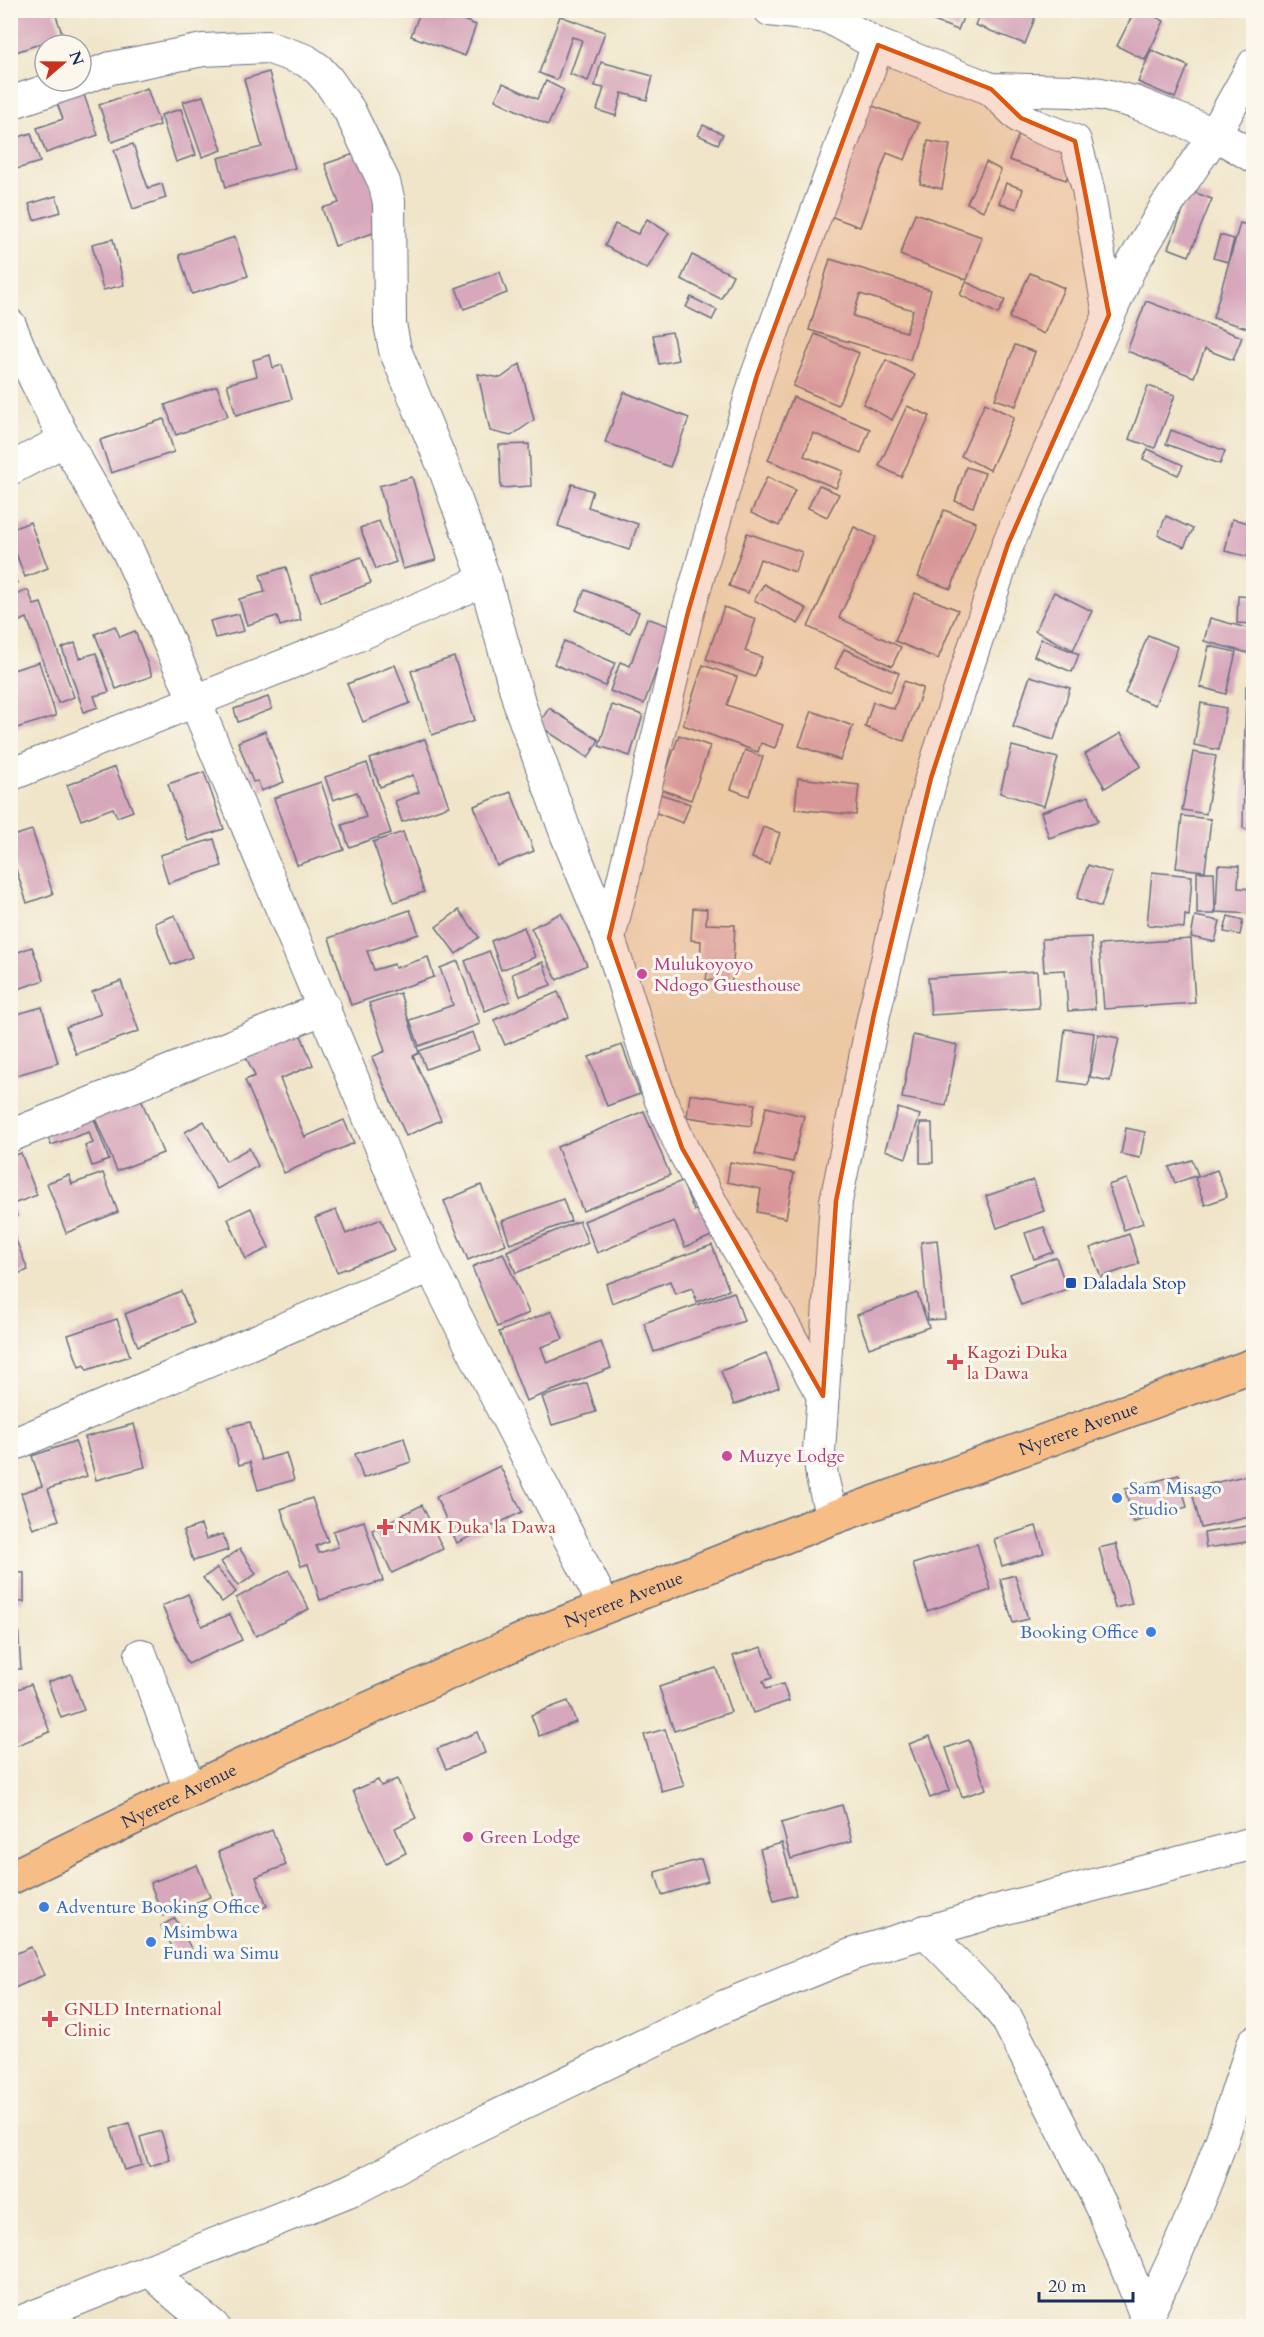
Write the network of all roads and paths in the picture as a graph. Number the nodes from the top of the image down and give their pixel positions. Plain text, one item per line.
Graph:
1 (770, 10) edge
2 (878, 45) junction
3 (1254, 64) edge
4 (93, 75) edge
5 (991, 89) junction
6 (40, 93) edge
7 (10, 103) edge
8 (1215, 134) junction
9 (1254, 157) edge
10 (1109, 315) junction
11 (10, 325) edge
12 (66, 440) junction
13 (10, 469) edge
14 (485, 580) junction
15 (195, 701) junction
16 (10, 775) edge
17 (609, 939) junction
18 (325, 1008) junction
19 (10, 1136) edge
20 (431, 1266) junction
21 (1254, 1365) edge
22 (823, 1396) junction
23 (10, 1446) edge
24 (832, 1518) junction
25 (605, 1608) junction
26 (141, 1655) dead end
27 (190, 1790) junction
28 (1254, 1842) edge
29 (10, 1878) edge
30 (925, 1931) junction
31 (1254, 2042) edge
32 (150, 2270) junction
33 (1146, 2324) edge
34 (10, 2326) edge
35 (213, 2326) edge

1 - 2 street
2 - 5 street
2 - 17 street
3 - 8 street
4 - 14 street
5 - 8 street
5 - 10 street
6 - 7 street
8 - 9 street
8 - 10 street
10 - 22 street
11 - 12 street
12 - 13 street
12 - 15 street
14 - 15 street
14 - 17 street
15 - 16 street
15 - 18 street
17 - 22 street
18 - 19 street
18 - 20 street
20 - 23 street
20 - 25 street
21 - 24 main road, Nyerere Avenue
22 - 24 street
24 - 25 main road, Nyerere Avenue
25 - 27 main road, Nyerere Avenue
26 - 27 street
27 - 29 main road, Nyerere Avenue
28 - 30 street
30 - 32 street
30 - 33 street
31 - 33 street
32 - 34 street
32 - 35 street

